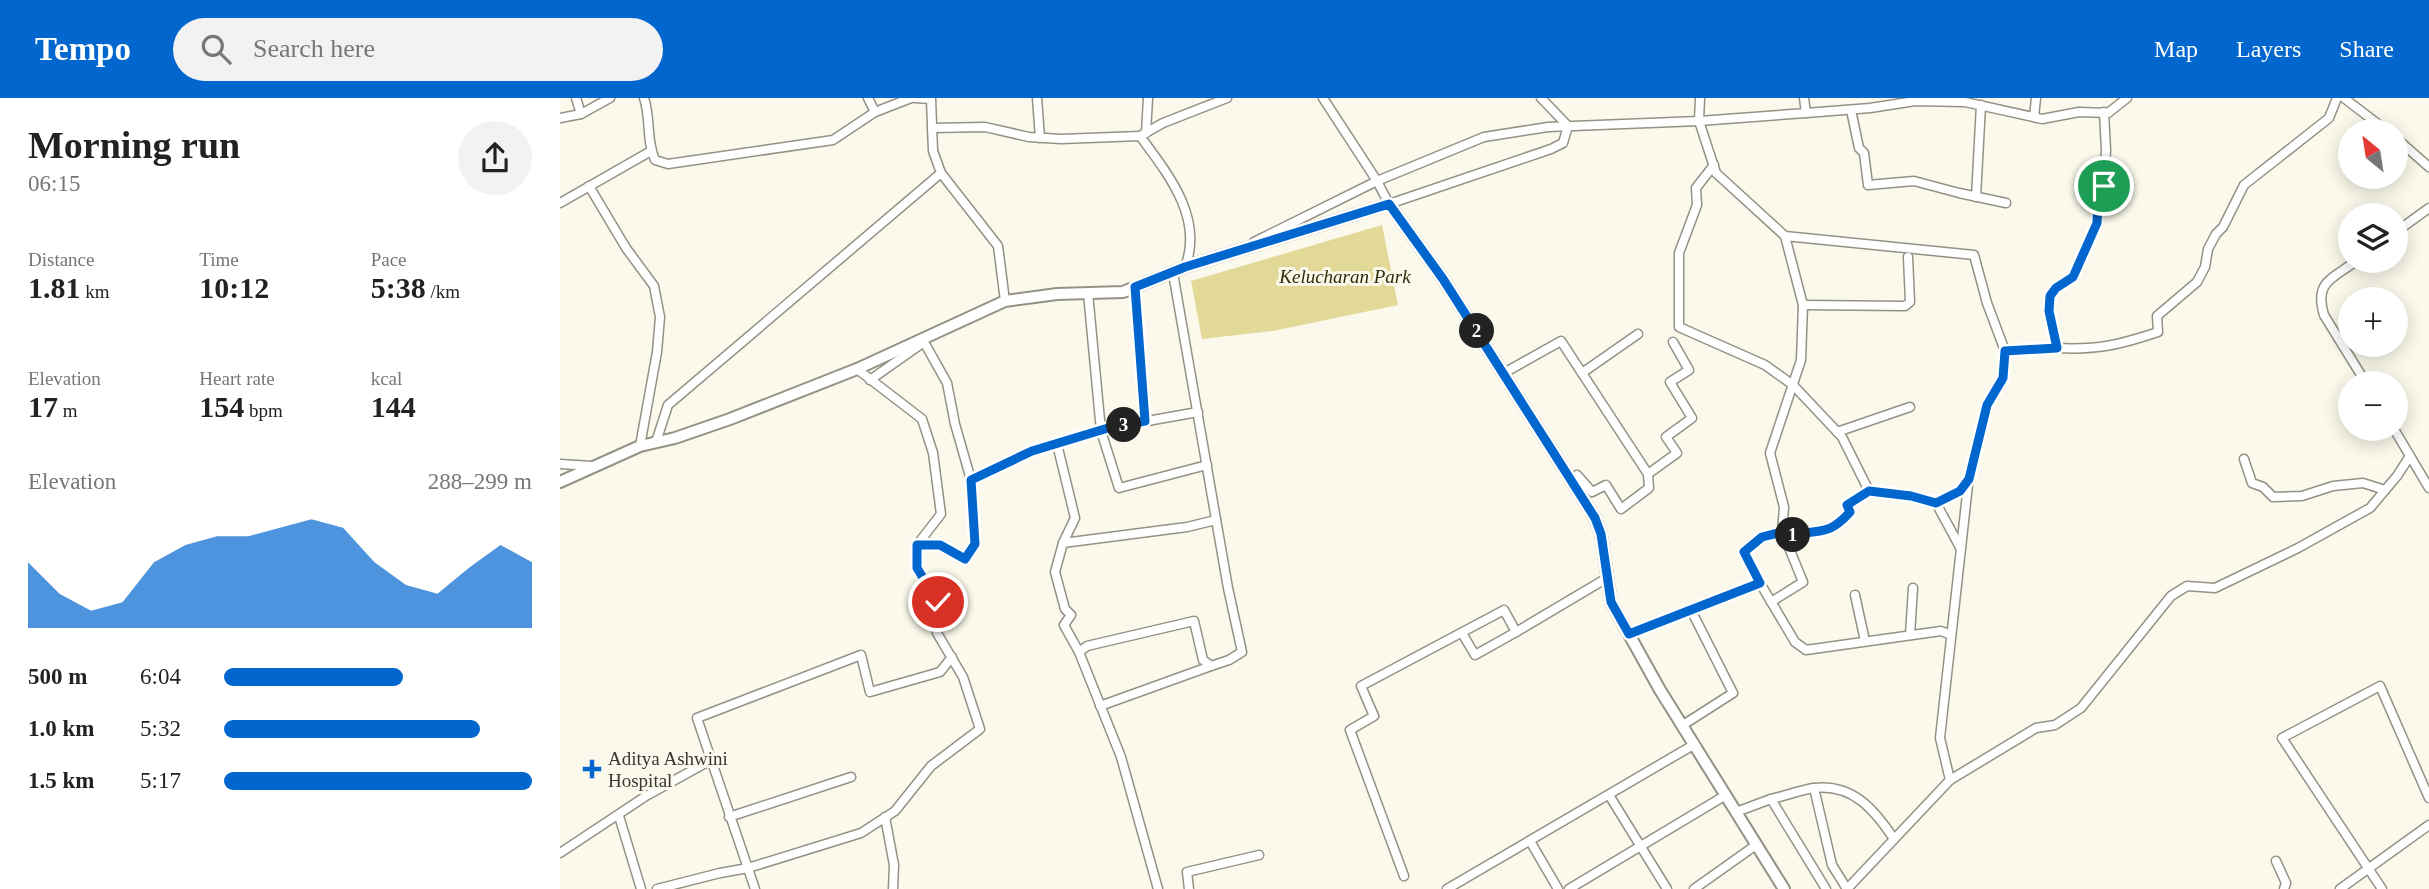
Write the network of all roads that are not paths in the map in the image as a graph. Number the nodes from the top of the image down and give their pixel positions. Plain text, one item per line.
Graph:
1 (576, 98) edge
2 (610, 98) edge
3 (644, 98) edge
4 (868, 98) edge
5 (913, 98) edge
6 (1037, 98) edge
7 (1148, 98) edge
8 (1227, 98) edge
9 (1323, 98) edge
10 (1541, 98) edge
11 (1700, 98) edge
12 (1804, 98) edge
13 (2036, 98) edge
14 (2127, 98) edge
15 (2337, 98) edge
16 (2344, 98) edge
17 (2117, 102) edge
18 (1981, 105) junction
19 (1851, 110) junction
20 (876, 111) junction
21 (2104, 112) junction
22 (1806, 113) junction
23 (582, 114) junction
24 (2034, 117) junction
25 (560, 118) edge
26 (2371, 119) edge
27 (1699, 121) junction
28 (1568, 126) junction
29 (932, 128) junction
30 (1143, 135) junction
31 (1040, 138) junction
32 (2408, 149) edge
33 (651, 151) junction
34 (1714, 164) junction
35 (2429, 167) edge
36 (941, 173) junction
37 (1377, 181) junction
38 (589, 186) junction
39 (1976, 197) junction
40 (560, 203) edge
41 (2006, 203) dead end
42 (1389, 204) junction
43 (2429, 208) edge
44 (2408, 223) edge
45 (1785, 236) junction
46 (1231, 253) junction
47 (1908, 257) dead end
48 (1185, 267) junction
49 (1173, 273) junction
50 (2339, 273) edge
51 (1135, 287) junction
52 (1088, 293) junction
53 (1005, 301) junction
54 (1803, 305) junction
55 (1638, 334) dead end
56 (1673, 342) dead end
57 (2057, 348) junction
58 (2005, 351) junction
59 (857, 369) junction
60 (2359, 371) edge
61 (1504, 373) junction
62 (1581, 373) junction
63 (870, 380) junction
64 (1793, 385) junction
65 (1910, 407) dead end
66 (1198, 412) junction
67 (1145, 421) junction
68 (1101, 431) junction
69 (1838, 432) junction
70 (2401, 441) edge
71 (656, 442) junction
72 (1056, 444) junction
73 (640, 446) junction
74 (2410, 456) junction
75 (2244, 459) dead end
76 (560, 464) edge
77 (593, 466) junction
78 (1207, 466) junction
79 (1648, 474) junction
80 (1577, 475) dead end
81 (1969, 479) junction
82 (971, 480) junction
83 (560, 482) edge
84 (2429, 488) edge
85 (2385, 490) junction
86 (1869, 491) junction
87 (1936, 503) junction
88 (1216, 520) junction
89 (1784, 535) junction
90 (1063, 543) junction
91 (917, 545) junction
92 (1961, 550) junction
93 (1607, 578) junction
94 (1760, 583) junction
95 (1913, 588) dead end
96 (1855, 595) dead end
97 (1771, 602) junction
98 (1691, 610) junction
99 (1516, 632) junction
100 (1462, 634) junction
101 (1629, 634) junction
102 (1910, 635) junction
103 (1951, 635) junction
104 (1865, 641) junction
105 (1079, 652) junction
106 (952, 657) junction
107 (1211, 666) junction
108 (1100, 706) junction
109 (1683, 725) junction
110 (1695, 744) junction
111 (711, 760) junction
112 (851, 777) dead end
113 (1950, 780) junction
114 (1814, 788) junction
115 (1609, 795) junction
116 (1726, 795) junction
117 (2429, 797) edge
118 (1771, 799) junction
119 (1736, 812) junction
120 (619, 816) junction
121 (729, 817) junction
122 (886, 817) junction
123 (2429, 825) edge
124 (1894, 839) junction
125 (1530, 841) junction
126 (1641, 845) junction
127 (1756, 845) junction
128 (560, 853) edge
129 (1259, 855) dead end
130 (2276, 861) dead end
131 (2370, 867) junction
132 (748, 868) junction
133 (1404, 876) dead end
134 (1451, 888) edge
135 (641, 889) edge
136 (657, 889) edge
137 (755, 889) edge
138 (893, 889) edge
139 (1158, 889) edge
140 (1189, 889) edge
141 (1559, 889) edge
142 (1569, 889) edge
143 (1667, 889) edge
144 (1694, 889) edge
145 (1784, 889) edge
146 (1826, 889) edge
147 (1847, 889) edge
148 (2284, 889) edge
149 (2340, 889) edge
150 (2382, 889) edge

1 - 23 street
2 - 23 street
3 - 33 street
4 - 20 street
5 - 20 street
5 - 29 street
6 - 31 street
7 - 30 street
8 - 30 street
9 - 37 street
10 - 28 street
11 - 27 street
12 - 22 street
13 - 24 street
14 - 17 street
15 - 57 street
16 - 26 street
17 - 21 street
18 - 19 street
18 - 24 street
18 - 39 street
19 - 22 street
19 - 39 street
20 - 33 street
21 - 24 street
21 - 57 street
22 - 27 street
23 - 25 street
27 - 28 street
27 - 34 street
28 - 37 street
28 - 42 street
29 - 31 street
29 - 36 street
30 - 31 street
30 - 48 street
32 - 35 street
33 - 38 street
34 - 45 street
34 - 64 street
36 - 53 street
36 - 71 street
37 - 42 street
37 - 46 street
38 - 40 street
38 - 73 street
39 - 41 street
42 - 46 street
42 - 61 street
43 - 44 street
45 - 54 street
45 - 58 street
46 - 48 street
47 - 54 street
48 - 49 street
49 - 51 street
49 - 66 street
50 - 60 street
51 - 52 street
51 - 67 street
52 - 53 street
52 - 68 street
53 - 59 street
54 - 64 street
55 - 62 street
56 - 79 street
57 - 58 street
58 - 81 street
59 - 63 street
59 - 71 street
61 - 62 street
61 - 93 street
62 - 79 street
63 - 82 street
63 - 91 street
64 - 69 street
64 - 89 street
65 - 69 street
66 - 67 street
66 - 78 street
67 - 68 street
68 - 72 street
68 - 78 street
69 - 86 street
70 - 74 street
71 - 73 street
72 - 82 street
72 - 90 street
73 - 77 street
74 - 84 street
74 - 85 street
75 - 85 street
76 - 77 street
77 - 83 street
78 - 88 street
79 - 80 street
81 - 87 street
81 - 92 street
82 - 91 street
85 - 113 street
86 - 87 street
86 - 89 street
87 - 92 street
88 - 90 street
88 - 107 street
89 - 94 street
89 - 97 street
90 - 105 street
91 - 106 street
92 - 103 street
93 - 99 street
93 - 101 street
94 - 97 street
94 - 98 street
95 - 102 street
96 - 104 street
97 - 104 street
98 - 101 street
98 - 109 street
99 - 100 street
99 - 100 street
100 - 133 street
101 - 109 street
102 - 103 street
102 - 104 street
103 - 113 street
105 - 107 street
105 - 108 street
106 - 111 street
106 - 122 street
107 - 108 street
108 - 139 street
109 - 110 street
110 - 115 street
110 - 116 street
111 - 120 street
111 - 121 street
112 - 121 street
113 - 124 street
114 - 118 street
114 - 124 street
114 - 147 street
115 - 125 street
115 - 126 street
116 - 119 street
116 - 126 street
117 - 131 street
118 - 119 street
118 - 146 street
119 - 127 street
120 - 128 street
120 - 135 street
121 - 132 street
122 - 132 street
122 - 138 street
123 - 131 street
124 - 147 street
125 - 134 street
125 - 141 street
126 - 142 street
126 - 143 street
127 - 144 street
127 - 145 street
129 - 140 street
130 - 148 street
131 - 149 street
131 - 150 street
132 - 136 street
132 - 137 street

